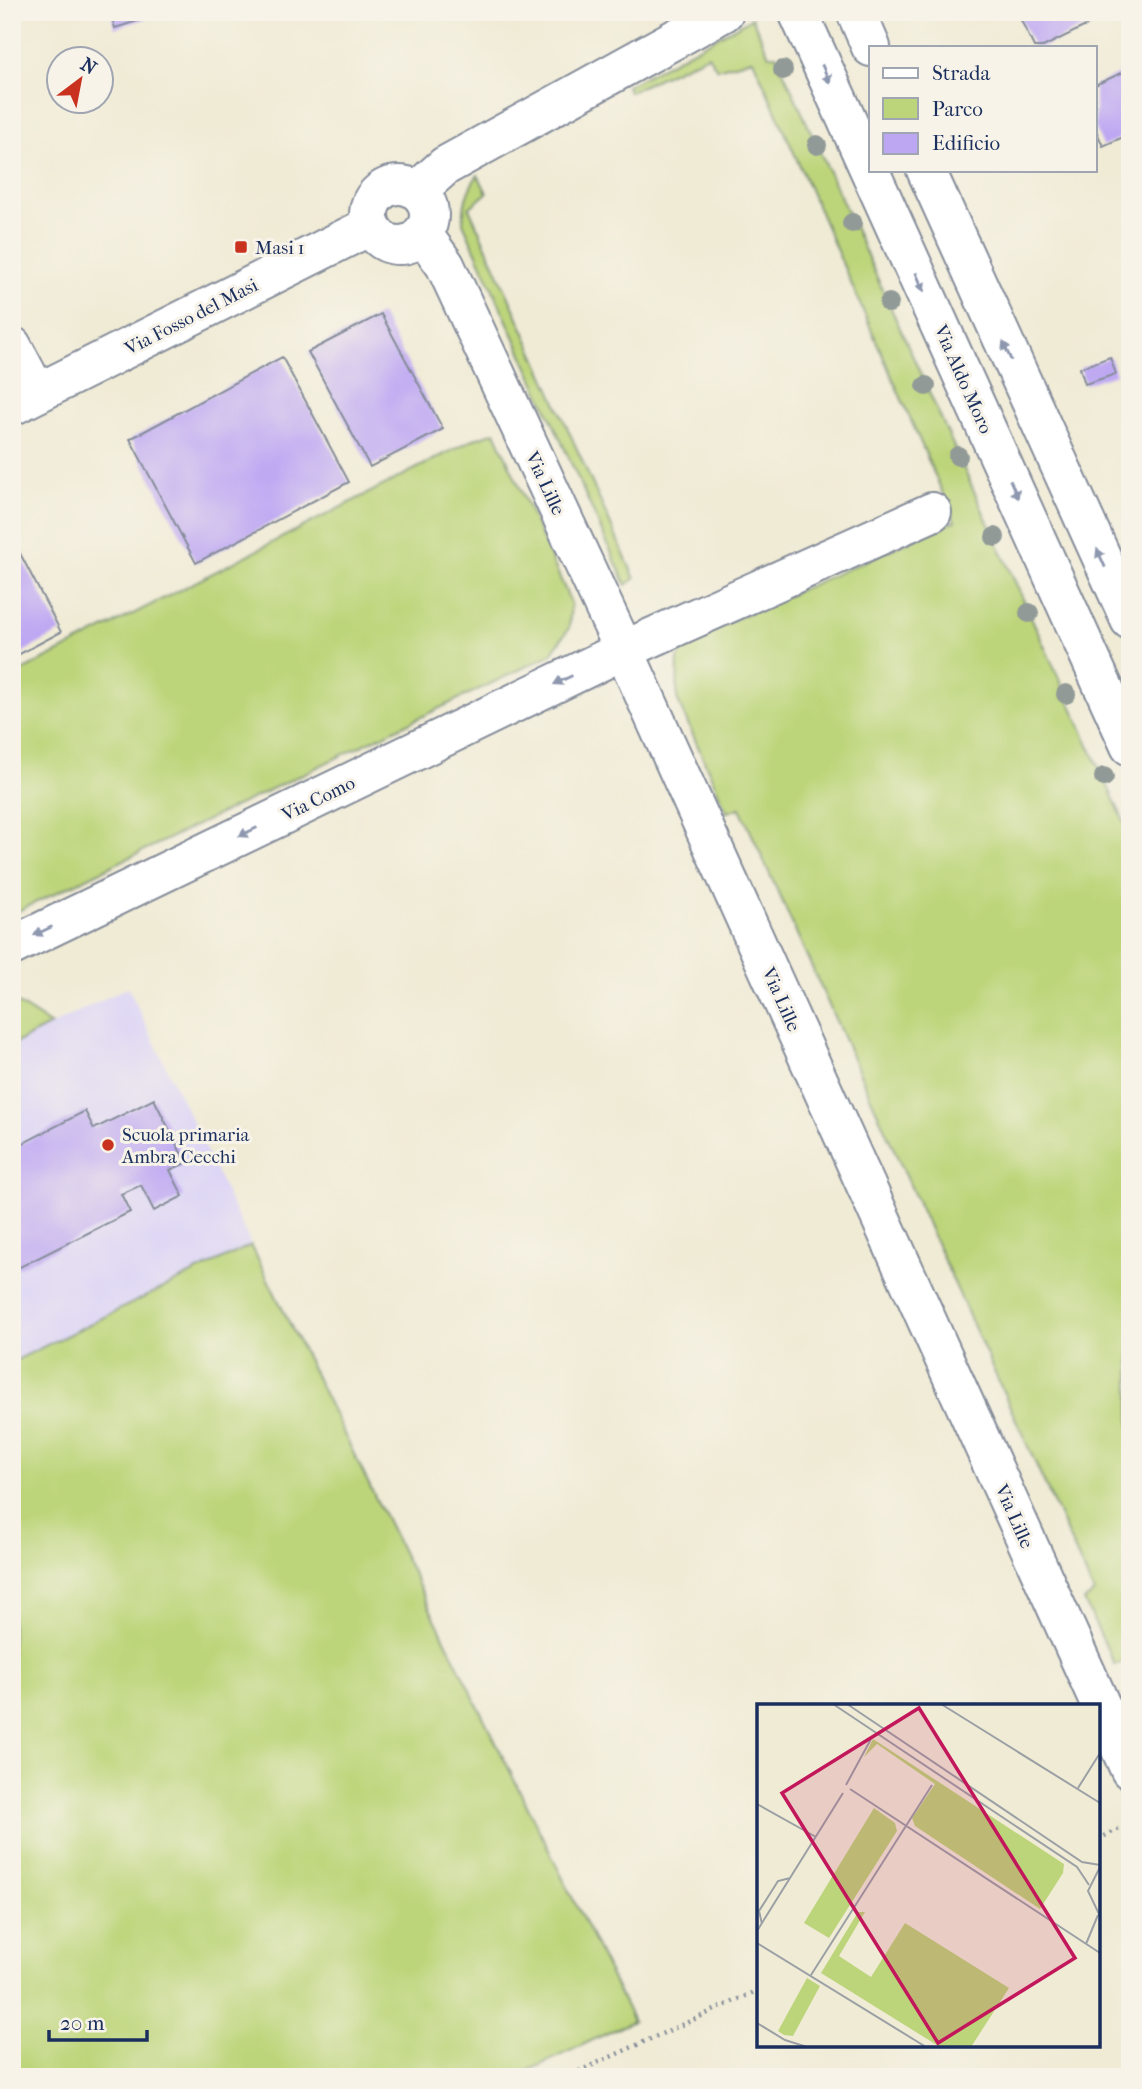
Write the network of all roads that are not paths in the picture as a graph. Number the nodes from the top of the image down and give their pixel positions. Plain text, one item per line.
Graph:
1 (724, 12) edge
2 (798, 12) edge
3 (856, 12) edge
4 (871, 46) edge
5 (869, 169) edge
6 (870, 172) edge
7 (927, 172) edge
8 (417, 191) junction
9 (370, 226) junction
10 (422, 233) junction
11 (12, 346) edge
12 (25, 400) edge
13 (932, 512) dead end
14 (1130, 620) edge
15 (624, 650) junction
16 (1130, 746) edge
17 (12, 946) edge
18 (1130, 1770) edge

1 - 8 street
2 -> 5 street, Via Aldo Moro
3 - 4 street
6 -> 16 street, Via Aldo Moro
14 -> 7 street
8 - 9 street
8 - 10 street
9 - 10 street
9 - 12 street, Via Fosso del Masi
10 - 15 street, Via Lille
11 - 12 street
13 - 15 street, Via Como
15 -> 17 street, Via Como
15 - 18 street, Via Lille

